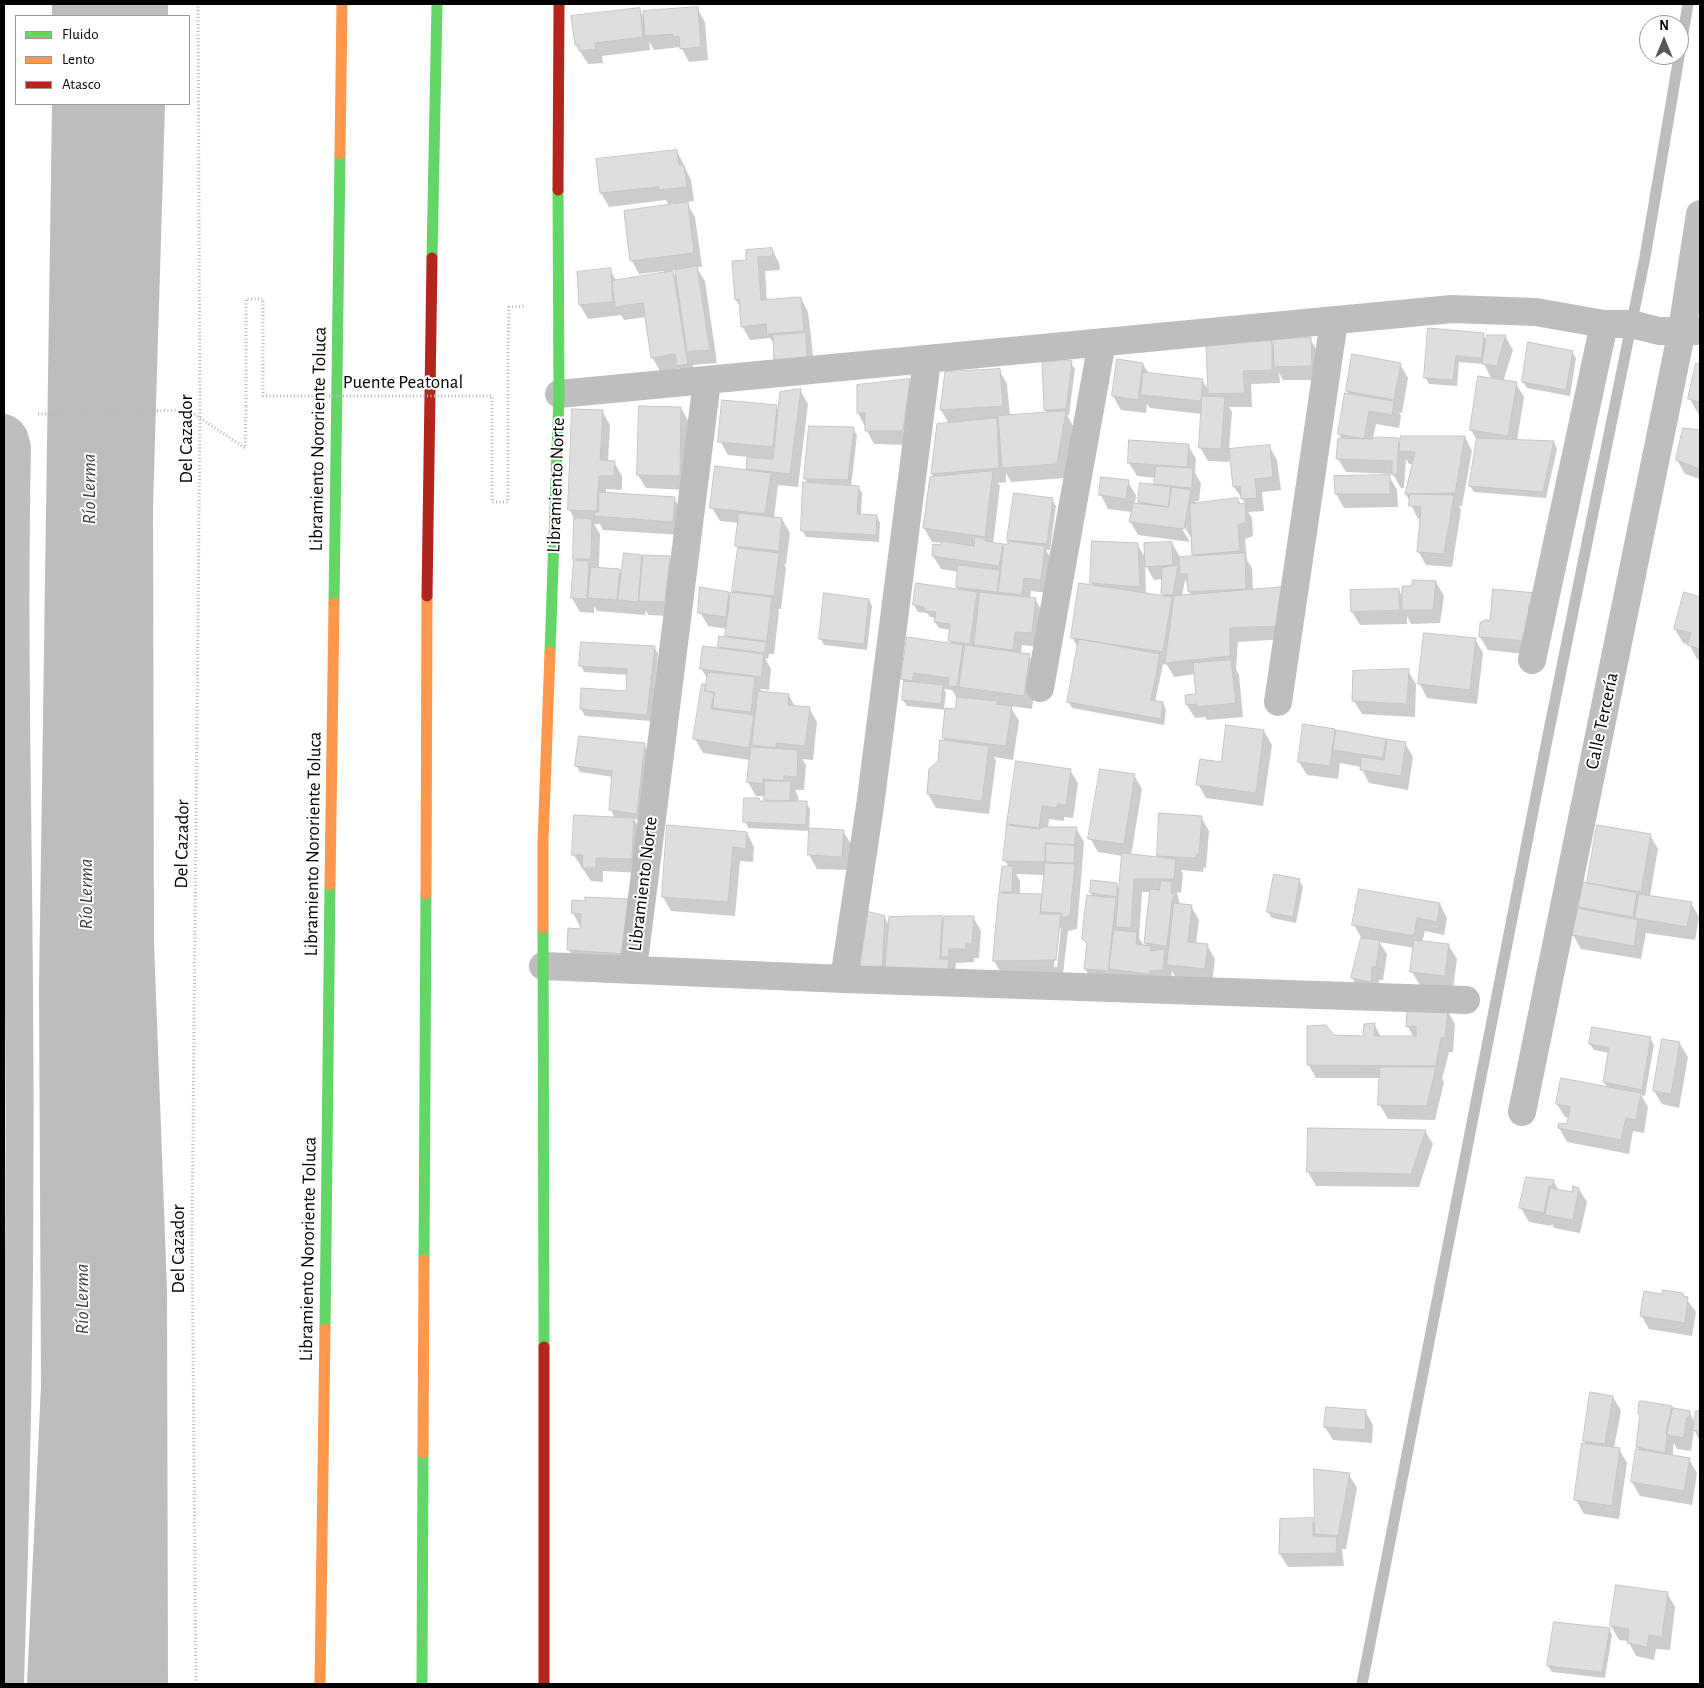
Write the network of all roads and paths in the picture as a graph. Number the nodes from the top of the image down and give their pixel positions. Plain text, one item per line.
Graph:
1 (198, 4) edge
2 (342, 4) edge
3 (437, 4) edge
4 (559, 4) edge
5 (1700, 214) edge
6 (557, 305) junction
7 (1334, 321) junction
8 (1604, 324) junction
9 (1680, 331) edge
10 (1102, 342) junction
11 (927, 361) junction
12 (707, 381) junction
13 (559, 394) junction
14 (200, 419) junction
15 (14, 424) edge
16 (1532, 660) dead end
17 (1040, 688) dead end
18 (1278, 702) dead end
19 (543, 966) junction
20 (633, 970) junction
21 (844, 979) junction
22 (11, 997) edge
23 (1466, 1000) dead end
24 (1522, 1112) dead end
25 (10, 1684) edge
26 (196, 1684) edge
27 (320, 1684) edge
28 (422, 1684) edge
29 (544, 1684) edge

1 - 14 path, Del Cazador
2 - 27 main road, Libramiento Nororiente Toluca
3 - 28 main road
4 - 6 main road, Libramiento Norte
5 - 9 street, Calle Tercería
6 - 13 main road, Libramiento Norte
6 - 14 path, Puente Peatonal, bridge
7 - 8 street
7 - 10 street
7 - 18 street
8 - 9 street
8 - 16 street
9 - 24 street, Calle Tercería
10 - 11 street
10 - 17 street
11 - 12 street
11 - 21 street
12 - 13 street
12 - 20 street, Libramiento Norte
13 - 19 main road, Libramiento Norte
14 - 15 path
14 - 26 path, Del Cazador
15 - 22 street
19 - 20 street
19 - 29 main road, Libramiento Norte
20 - 21 street
21 - 23 street
22 - 25 street

